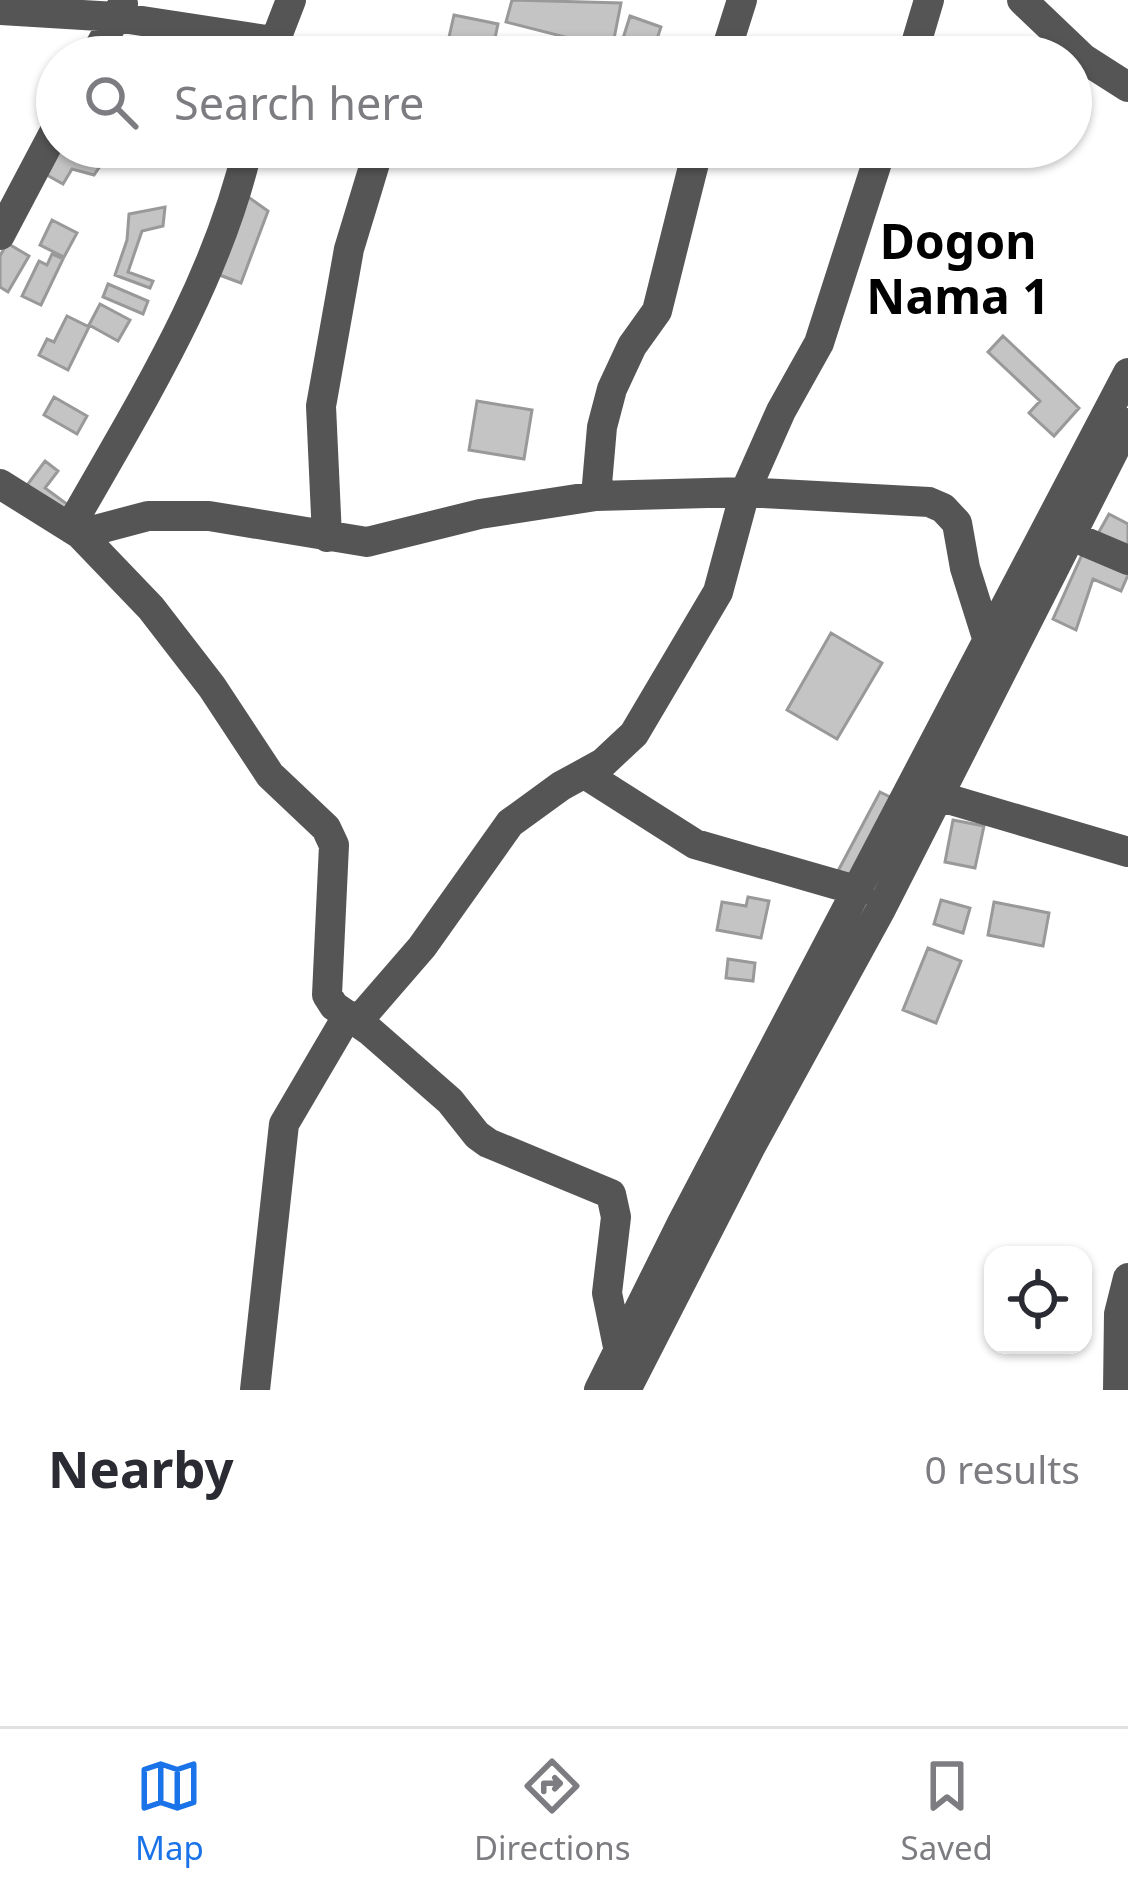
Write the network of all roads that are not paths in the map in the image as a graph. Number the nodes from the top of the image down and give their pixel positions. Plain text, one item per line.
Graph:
1 (291, 0) edge
2 (742, 0) edge
3 (929, 0) edge
4 (1026, 2) edge
5 (120, 9) edge
6 (0, 10) edge
7 (105, 36) edge
8 (218, 36) edge
9 (281, 36) edge
10 (731, 36) edge
11 (918, 36) edge
12 (1061, 36) edge
13 (1092, 64) edge
14 (1128, 87) edge
15 (36, 167) edge
16 (243, 168) edge
17 (374, 168) edge
18 (693, 168) edge
19 (875, 168) edge
20 (0, 236) edge
21 (1128, 373) edge
22 (1128, 423) edge
23 (0, 484) edge
24 (745, 493) junction
25 (596, 496) junction
26 (75, 531) junction
27 (1069, 536) junction
28 (327, 537) junction
29 (1128, 560) edge
30 (988, 641) junction
31 (585, 774) junction
32 (927, 792) junction
33 (1128, 852) edge
34 (859, 891) junction
35 (352, 1018) junction
36 (693, 1229) junction
37 (1128, 1278) edge
38 (618, 1347) junction
39 (256, 1390) edge
40 (599, 1390) edge
41 (626, 1390) edge
42 (1118, 1390) edge

1 - 9 street
2 - 10 street
3 - 11 street
4 - 12 street
5 - 6 street
5 - 7 street
5 - 8 street
13 - 14 street
15 - 20 street
16 - 26 street
17 - 28 street
18 - 25 street
19 - 24 street
21 - 30 street
22 - 27 street
23 - 26 street
24 - 25 street
24 - 30 street
24 - 31 street
25 - 28 street
26 - 28 street
26 - 35 street
27 - 29 street
27 - 32 street
30 - 32 street
31 - 34 street
31 - 35 street
32 - 33 street
32 - 34 street
32 - 36 street
34 - 36 street
35 - 38 street
35 - 39 street
36 - 38 street
36 - 41 street
37 - 42 street
38 - 40 street

